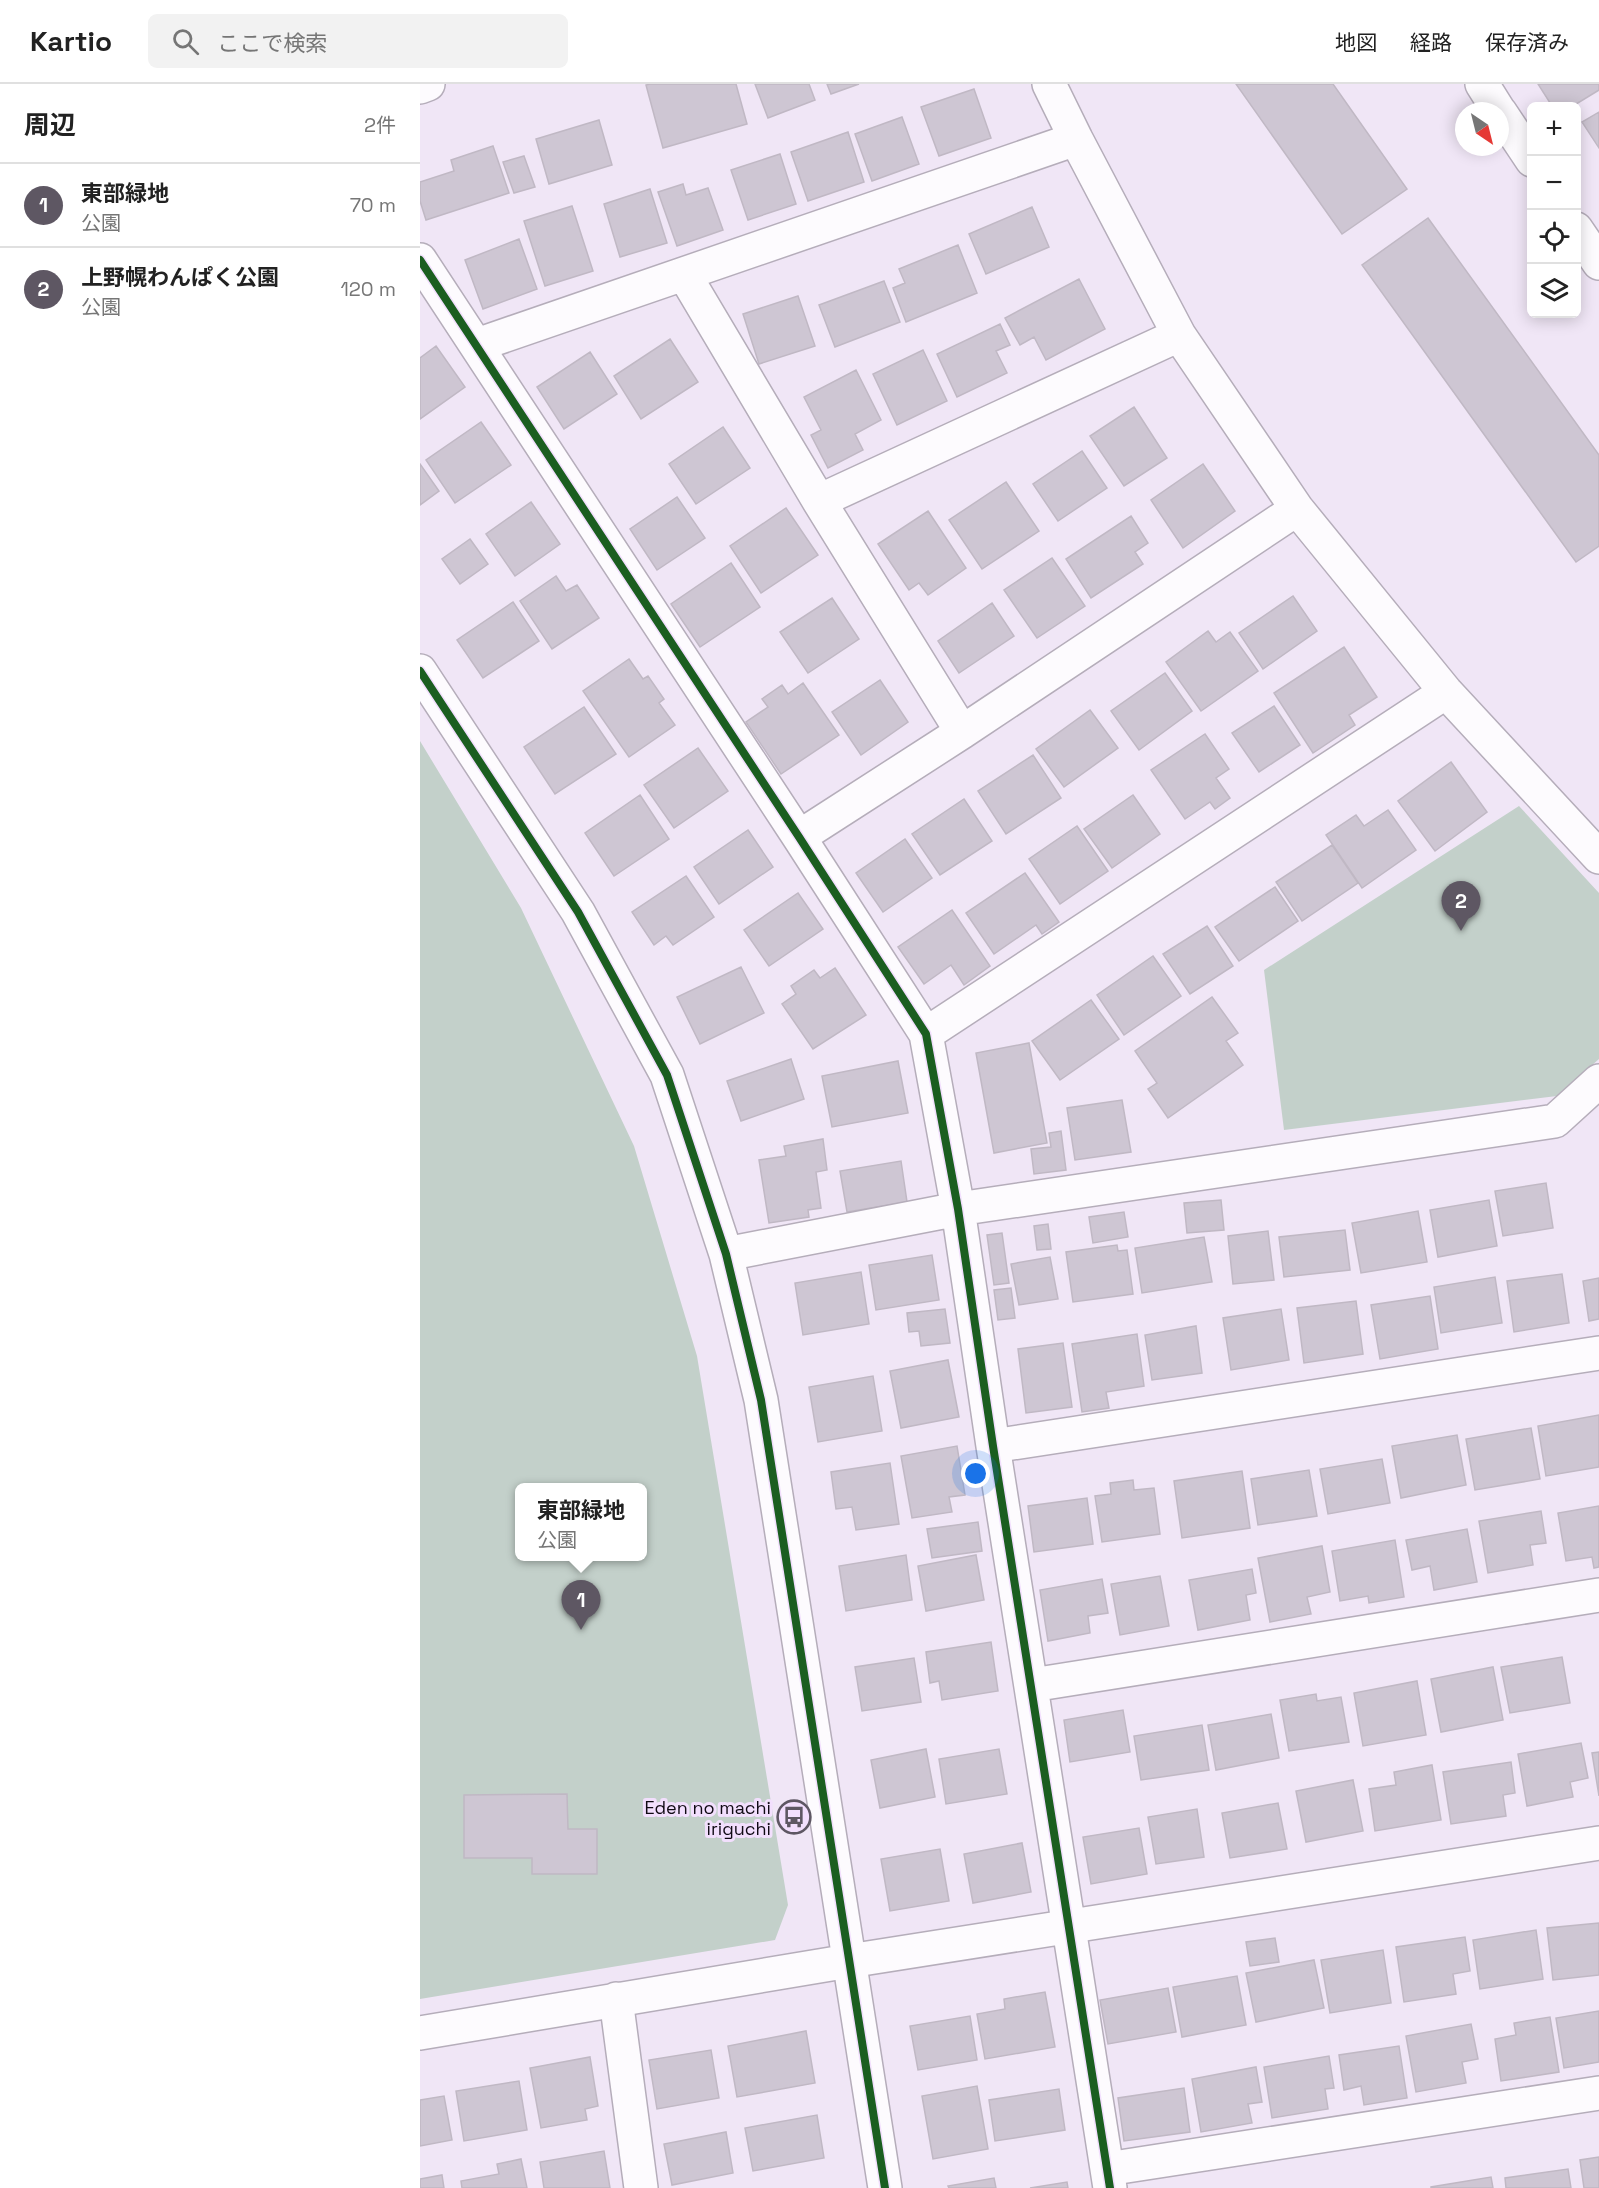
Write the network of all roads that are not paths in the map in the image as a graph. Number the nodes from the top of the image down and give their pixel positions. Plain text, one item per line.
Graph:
1 (428, 84) edge
2 (1049, 84) edge
3 (1482, 84) edge
4 (420, 87) edge
5 (1494, 102) edge
6 (1509, 125) edge
7 (1076, 139) junction
8 (1529, 156) edge
9 (1581, 236) edge
10 (420, 260) edge
11 (1599, 263) edge
12 (684, 274) junction
13 (1179, 335) junction
14 (477, 345) junction
15 (819, 501) junction
16 (1297, 509) junction
17 (420, 671) edge
18 (1446, 692) junction
19 (962, 732) junction
20 (799, 837) junction
21 (1596, 847) edge
22 (926, 1034) junction
23 (1599, 1081) edge
24 (958, 1209) junction
25 (726, 1254) junction
26 (1599, 1353) edge
27 (993, 1446) junction
28 (1599, 1594) edge
29 (1032, 1685) junction
30 (1599, 1843) edge
31 (1069, 1926) junction
32 (849, 1961) junction
33 (616, 1999) junction
34 (420, 2032) edge
35 (1599, 2093) edge
36 (1108, 2178) edge
37 (641, 2188) edge
38 (885, 2188) edge

1 - 4 street
2 - 7 street
3 - 5 street
6 - 8 street
7 - 12 street
7 - 13 street
9 - 11 street
10 - 14 street
12 - 14 street
12 - 15 street
13 - 15 street
13 - 16 street
14 - 20 street
15 - 19 street
16 - 18 street
16 - 19 street
17 - 25 street
18 - 21 street
18 - 22 street
19 - 20 street
20 - 22 street
22 - 24 street
23 - 24 street
24 - 25 street
24 - 27 street
25 - 32 street
26 - 27 street
27 - 29 street
28 - 29 street
29 - 31 street
30 - 31 street
31 - 32 street
31 - 36 street
32 - 33 street
32 - 38 street
33 - 34 street
33 - 37 street
35 - 36 street

